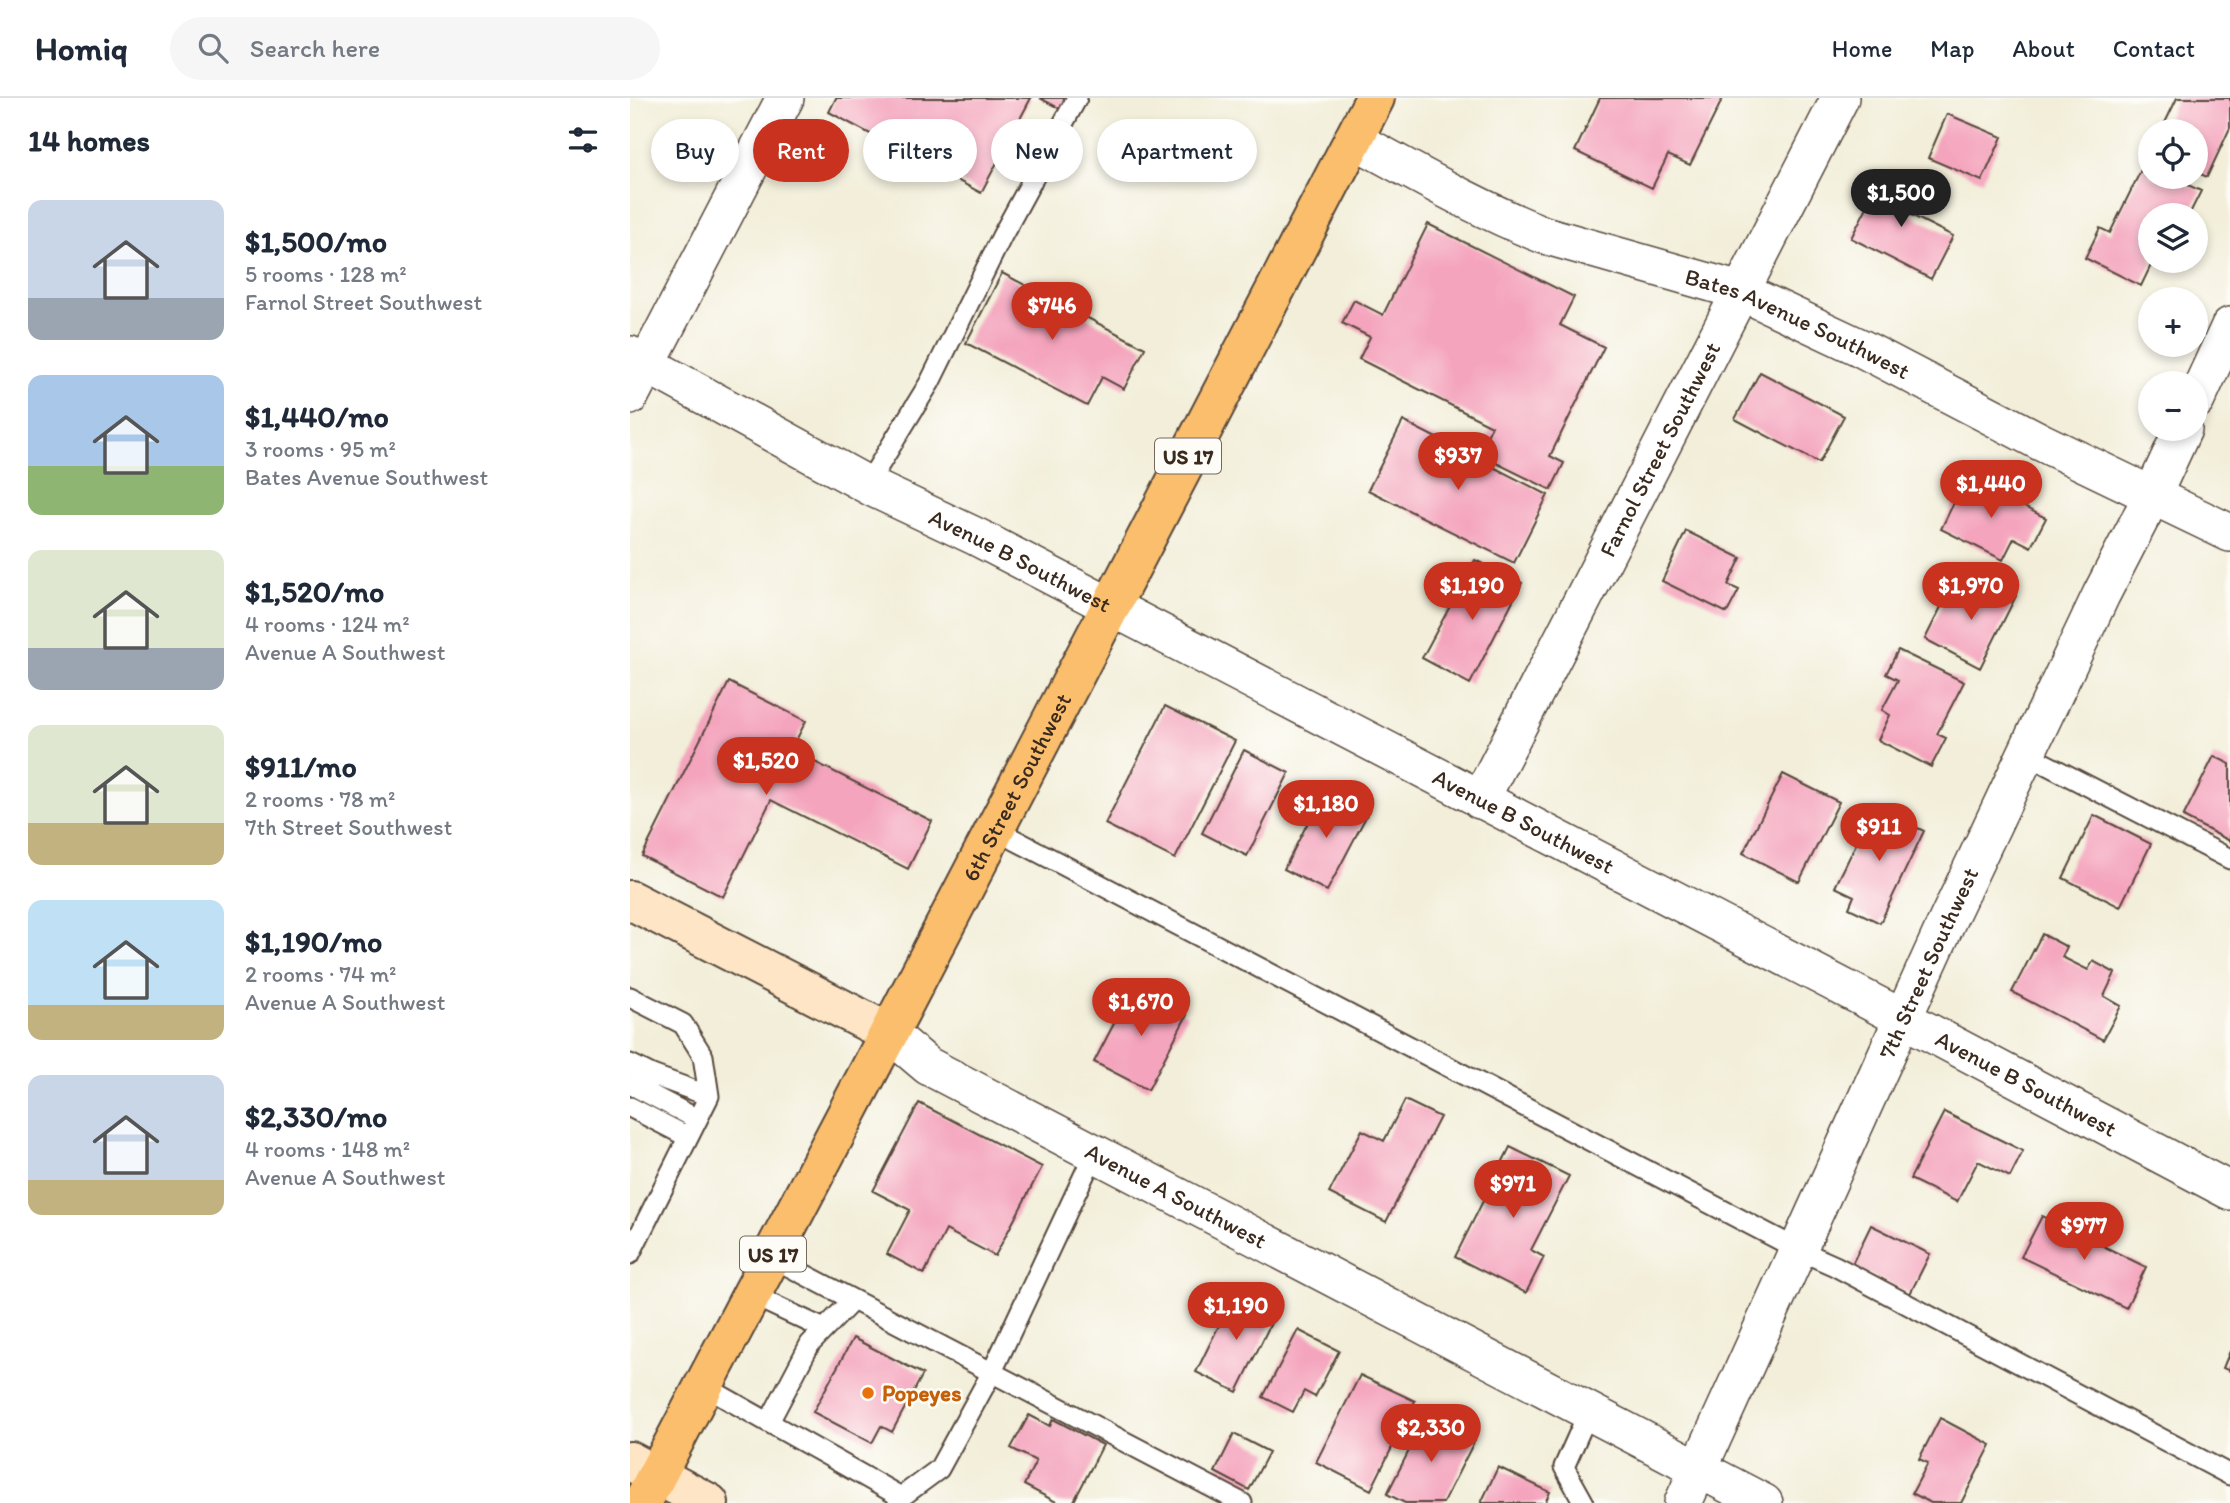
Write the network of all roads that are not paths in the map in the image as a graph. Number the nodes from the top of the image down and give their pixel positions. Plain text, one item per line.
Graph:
1 (785, 98) edge
2 (1077, 98) edge
3 (1375, 98) edge
4 (1840, 98) edge
5 (1353, 139) junction
6 (1740, 291) junction
7 (2230, 326) edge
8 (639, 360) edge
9 (2208, 374) edge
10 (630, 396) edge
11 (2177, 441) edge
12 (867, 485) junction
13 (2152, 496) junction
14 (2230, 533) edge
15 (1110, 606) junction
16 (2026, 754) junction
17 (1480, 800) junction
18 (994, 829) junction
19 (2230, 859) edge
20 (630, 900) edge
21 (630, 997) edge
22 (1904, 1019) junction
23 (889, 1034) junction
24 (630, 1064) edge
25 (630, 1084) edge
26 (709, 1096) junction
27 (630, 1107) edge
28 (697, 1119) junction
29 (688, 1137) junction
30 (1095, 1152) junction
31 (2230, 1191) edge
32 (1799, 1250) junction
33 (630, 1254) edge
34 (771, 1257) junction
35 (752, 1295) junction
36 (853, 1300) junction
37 (824, 1329) junction
38 (992, 1372) junction
39 (704, 1385) junction
40 (1589, 1411) junction
41 (769, 1422) junction
42 (1699, 1469) junction
43 (2230, 1475) edge
44 (643, 1480) edge
45 (900, 1500) edge
46 (709, 1503) edge
47 (1242, 1503) edge
48 (1584, 1503) edge
49 (1683, 1503) edge
50 (1764, 1503) edge

1 - 8 street
2 - 12 lane
3 - 5 highway, 6th Street Southwest / US 17
4 - 6 street, Farnol Street Southwest
5 - 6 street, Bates Avenue Southwest
5 - 15 highway, 6th Street Southwest / US 17
6 - 13 street, Bates Avenue Southwest
6 - 17 street, Farnol Street Southwest
7 - 9 street
8 - 10 street
8 - 12 street, Avenue B Southwest
11 - 13 street, 7th Street Southwest
12 - 15 street, Avenue B Southwest
13 - 14 street, Bates Avenue Southwest
13 - 16 street, 7th Street Southwest
15 - 17 street, Avenue B Southwest
15 - 18 highway, 6th Street Southwest / US 17
16 - 19 lane
16 - 22 street, 7th Street Southwest
17 - 22 street, Avenue B Southwest
18 - 23 highway, 6th Street Southwest / US 17
18 - 32 lane
20 - 23 street, Avenue A Southwest
21 - 26 lane
22 - 31 street, Avenue B Southwest
22 - 32 street, 7th Street Southwest
23 - 30 street, Avenue A Southwest
23 - 34 highway, 6th Street Southwest / US 17
24 - 26 lane
25 - 28 lane
26 - 28 lane
27 - 29 lane
28 - 29 lane
29 - 33 lane
30 - 38 lane
30 - 40 street, Avenue A Southwest
32 - 42 street, 7th Street Southwest
32 - 43 lane
34 - 35 highway, 6th Street Southwest / US 17
34 - 36 lane
35 - 37 lane
35 - 39 highway, 6th Street Southwest / US 17
36 - 37 lane
36 - 38 lane
37 - 41 lane
38 - 45 lane
38 - 47 lane
39 - 41 lane
39 - 44 highway, 6th Street Southwest / US 17
40 - 42 street, Avenue A Southwest
40 - 48 lane
41 - 45 lane
42 - 49 street, 7th Street Southwest
42 - 50 street, Avenue A Southwest
44 - 46 street

